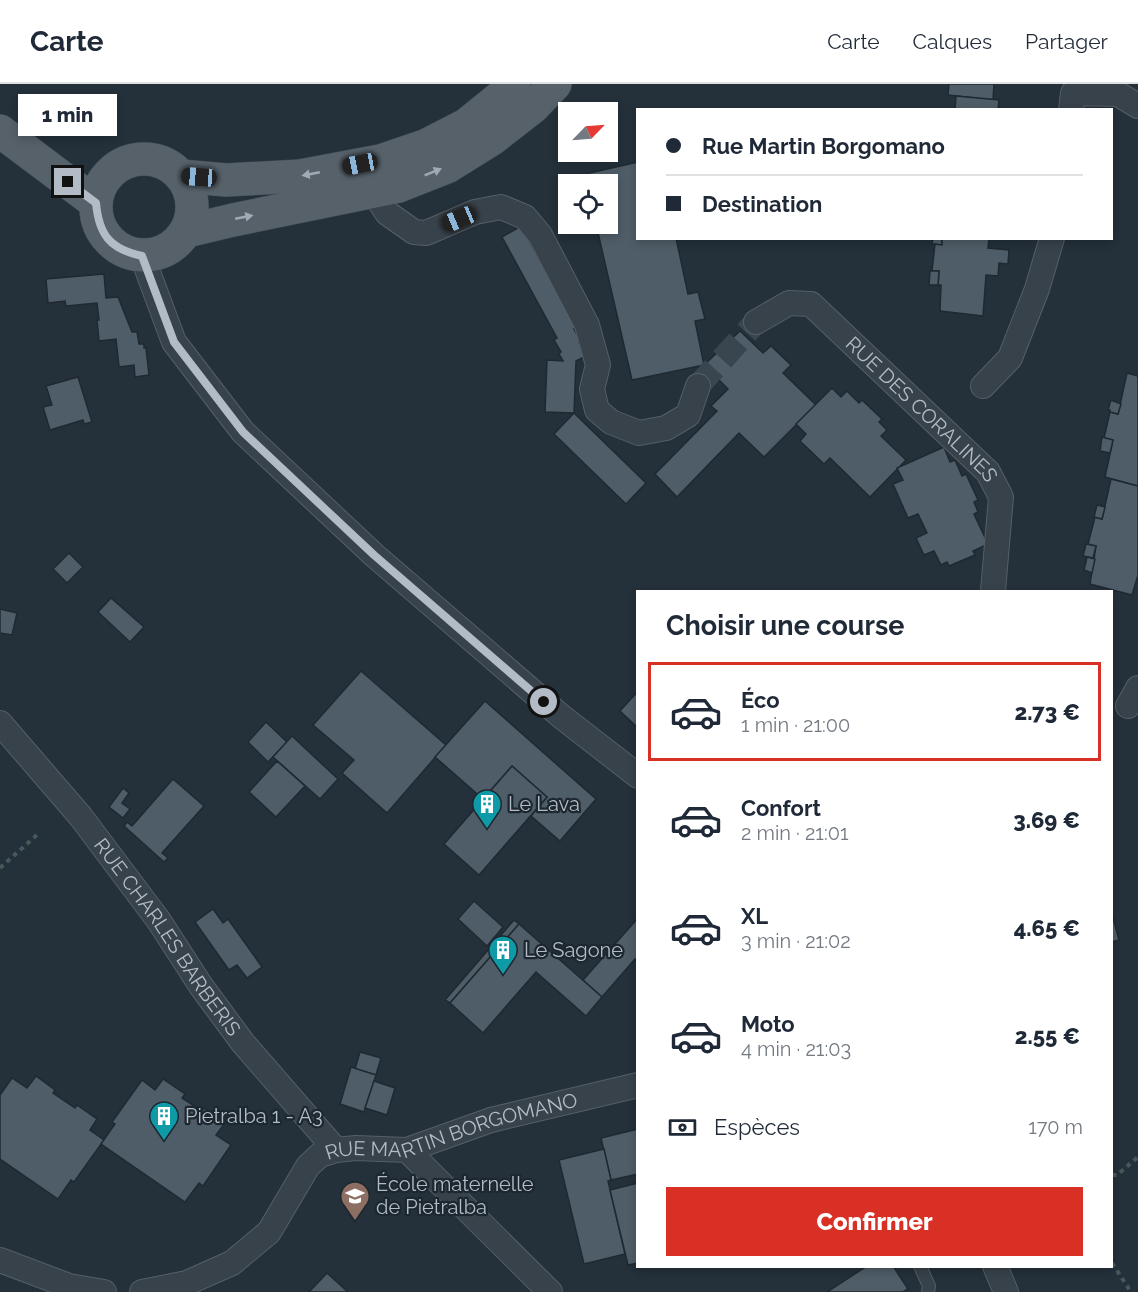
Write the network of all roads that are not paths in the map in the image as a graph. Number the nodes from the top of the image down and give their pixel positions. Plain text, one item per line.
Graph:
1 (514, 84) edge
2 (555, 84) edge
3 (1071, 95) edge
4 (1138, 106) edge
5 (0, 131) edge
6 (181, 176) junction
7 (373, 191) junction
8 (96, 203) junction
9 (187, 231) junction
10 (1051, 240) edge
11 (142, 256) junction
12 (756, 322) tunnel mouth
13 (698, 386) tunnel mouth
14 (983, 386) dead end
15 (993, 590) edge
16 (0, 723) edge
17 (636, 774) edge
18 (636, 1085) edge
19 (336, 1150) junction
20 (407, 1150) junction
21 (0, 1260) edge
22 (921, 1268) edge
23 (996, 1268) edge
24 (104, 1292) edge
25 (142, 1292) edge
26 (550, 1292) edge
27 (928, 1292) edge
28 (1006, 1292) edge

1 -> 6 main road
7 -> 2 main road
3 - 4 street
5 - 8 main road
6 - 8 main road
6 - 9 main road
9 -> 7 main road
7 - 13 street
8 - 11 main road
9 - 11 main road
10 - 14 street
11 - 17 street
12 - 15 street, RUE DES CORALINES
16 - 19 street, RUE CHARLES BARBERIS
18 - 20 street, RUE MARTIN BORGOMANO
19 - 20 street, RUE MARTIN BORGOMANO
19 - 25 street, RUE MARTIN BORGOMANO
20 - 26 street
21 - 24 street
22 - 27 lane
23 - 28 street

